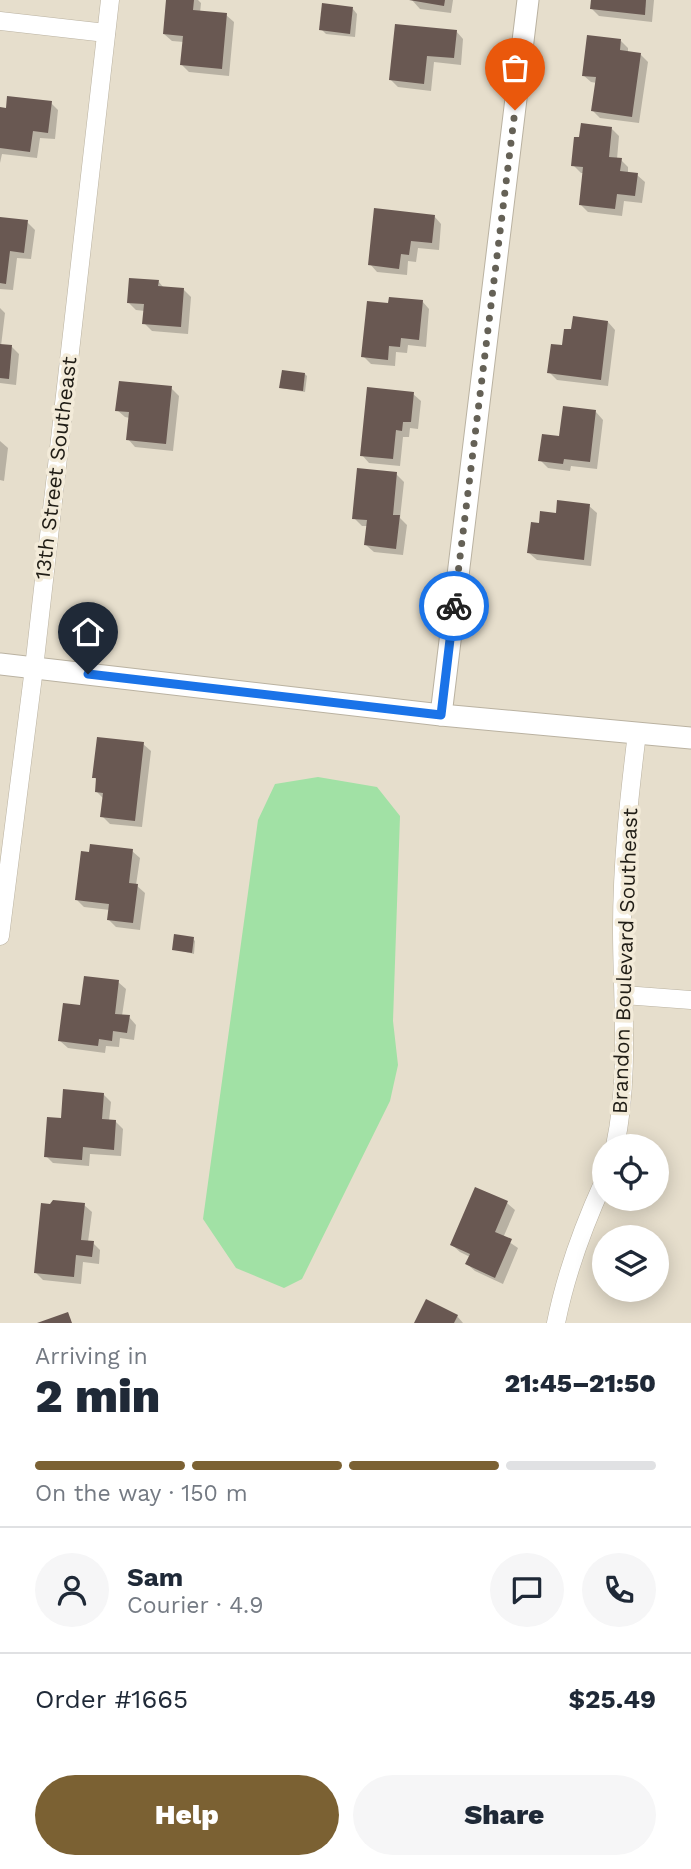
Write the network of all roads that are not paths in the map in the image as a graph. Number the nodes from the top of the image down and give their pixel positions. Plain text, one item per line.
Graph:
1 (110, 0) edge
2 (528, 0) edge
3 (0, 21) edge
4 (106, 33) junction
5 (0, 664) edge
6 (34, 668) junction
7 (441, 715) junction
8 (637, 733) junction
9 (691, 738) edge
10 (0, 936) edge
11 (624, 995) junction
12 (691, 1000) edge
13 (617, 1134) edge
14 (592, 1207) edge
15 (556, 1323) edge

1 - 4 street, 13th Street Southeast
2 - 7 street
3 - 4 street
4 - 6 street, 13th Street Southeast
5 - 6 street
6 - 7 street
6 - 10 street, 13th Street Southeast
7 - 8 street
8 - 9 street
8 - 11 street, Brandon Boulevard Southeast
11 - 12 street
11 - 13 street, Brandon Boulevard Southeast
14 - 15 street

